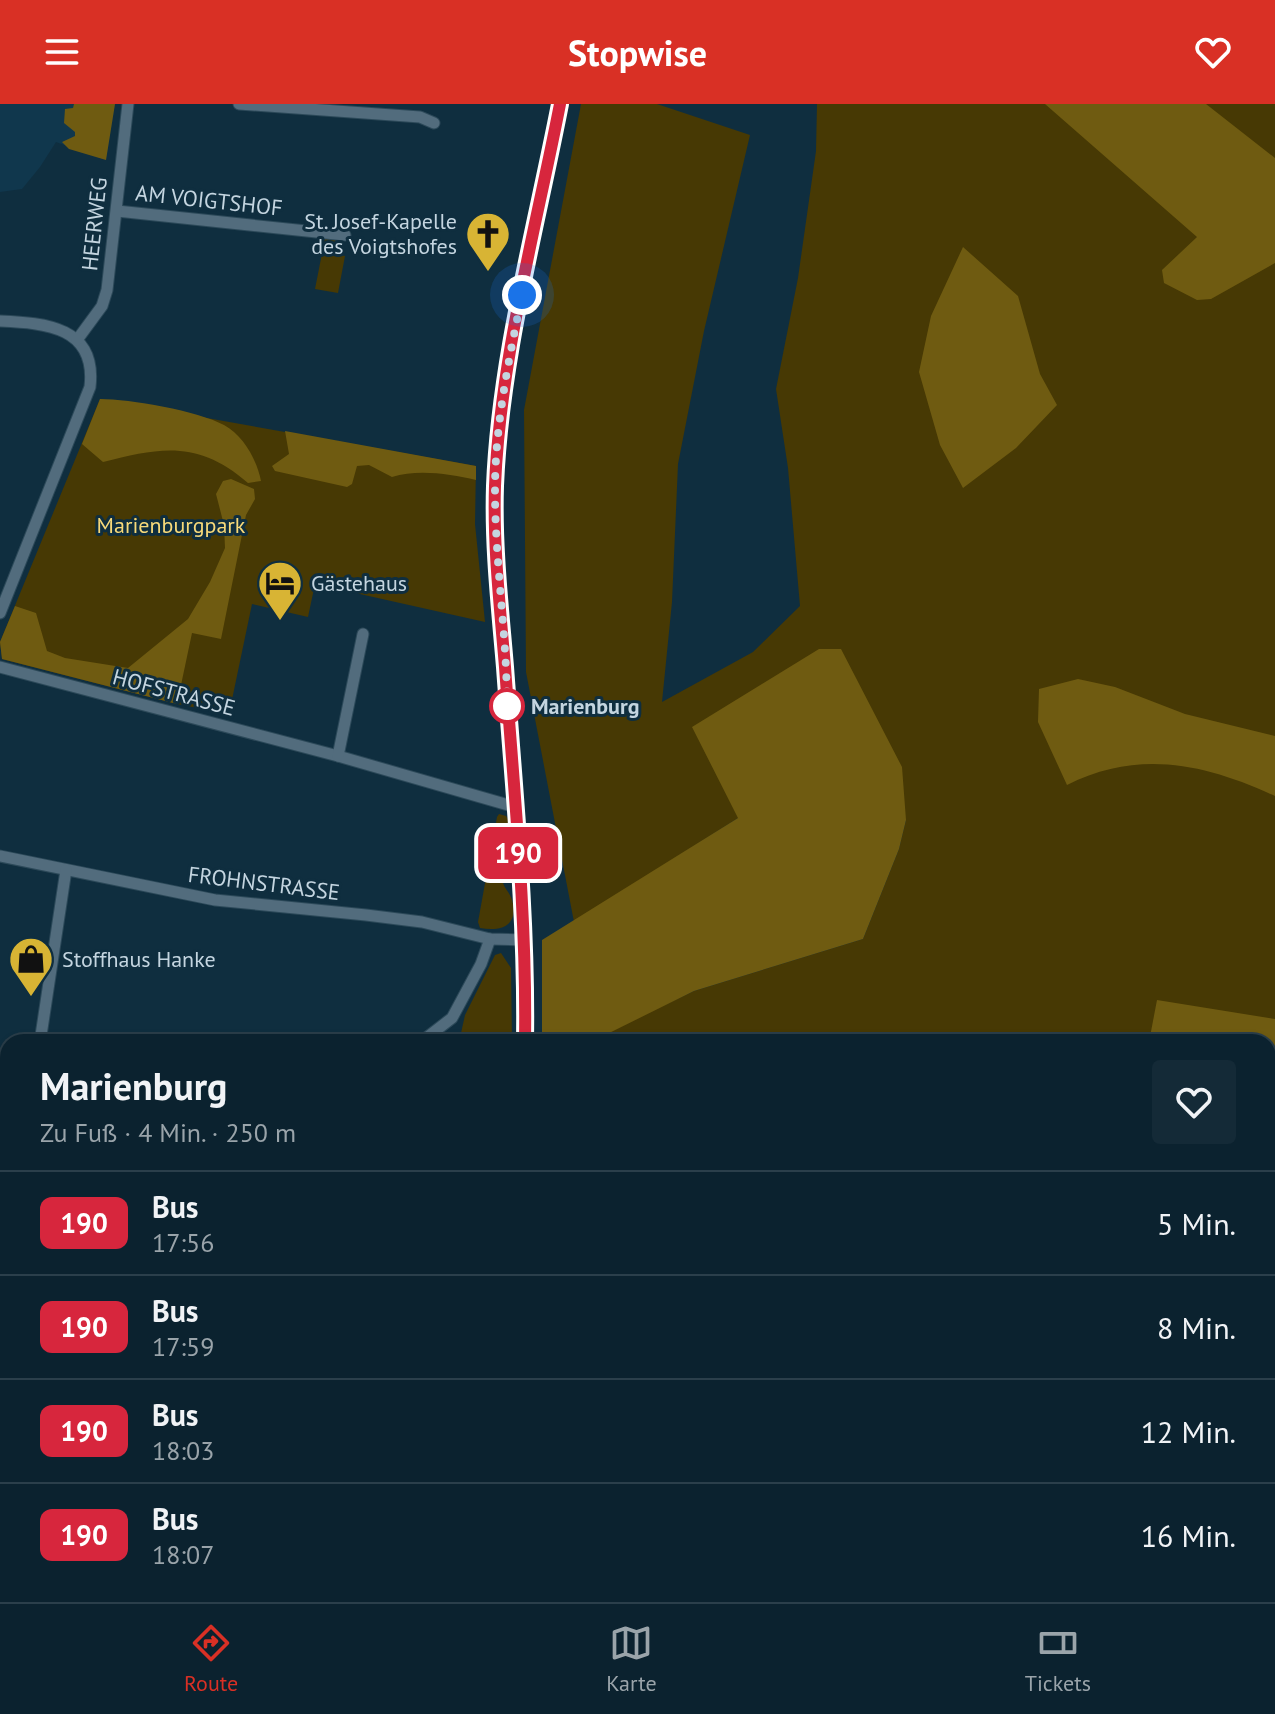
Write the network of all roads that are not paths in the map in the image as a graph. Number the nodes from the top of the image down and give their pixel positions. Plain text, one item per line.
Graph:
1 (128, 104) edge
2 (239, 104) edge
3 (560, 104) edge
4 (434, 123) dead end
5 (117, 211) junction
6 (345, 235) dead end
7 (0, 321) edge
8 (77, 340) junction
9 (0, 613) edge
10 (363, 634) dead end
11 (0, 667) edge
12 (338, 756) junction
13 (515, 807) junction
14 (0, 856) edge
15 (66, 870) junction
16 (490, 939) junction
17 (524, 940) junction
18 (41, 1034) edge
19 (431, 1034) edge
20 (525, 1034) edge

1 - 5 street, HEERWEG
2 - 4 street
3 - 13 street
5 - 6 street, AM VOIGTSHOF
5 - 8 street, HEERWEG
7 - 8 street
8 - 9 street
10 - 12 street
11 - 12 street, HOFSTRASSE
12 - 13 street, HOFSTRASSE
13 - 17 street
14 - 15 street, FROHNSTRASSE
15 - 16 street, FROHNSTRASSE
15 - 18 street
16 - 17 street, FROHNSTRASSE
16 - 19 street
17 - 20 street

